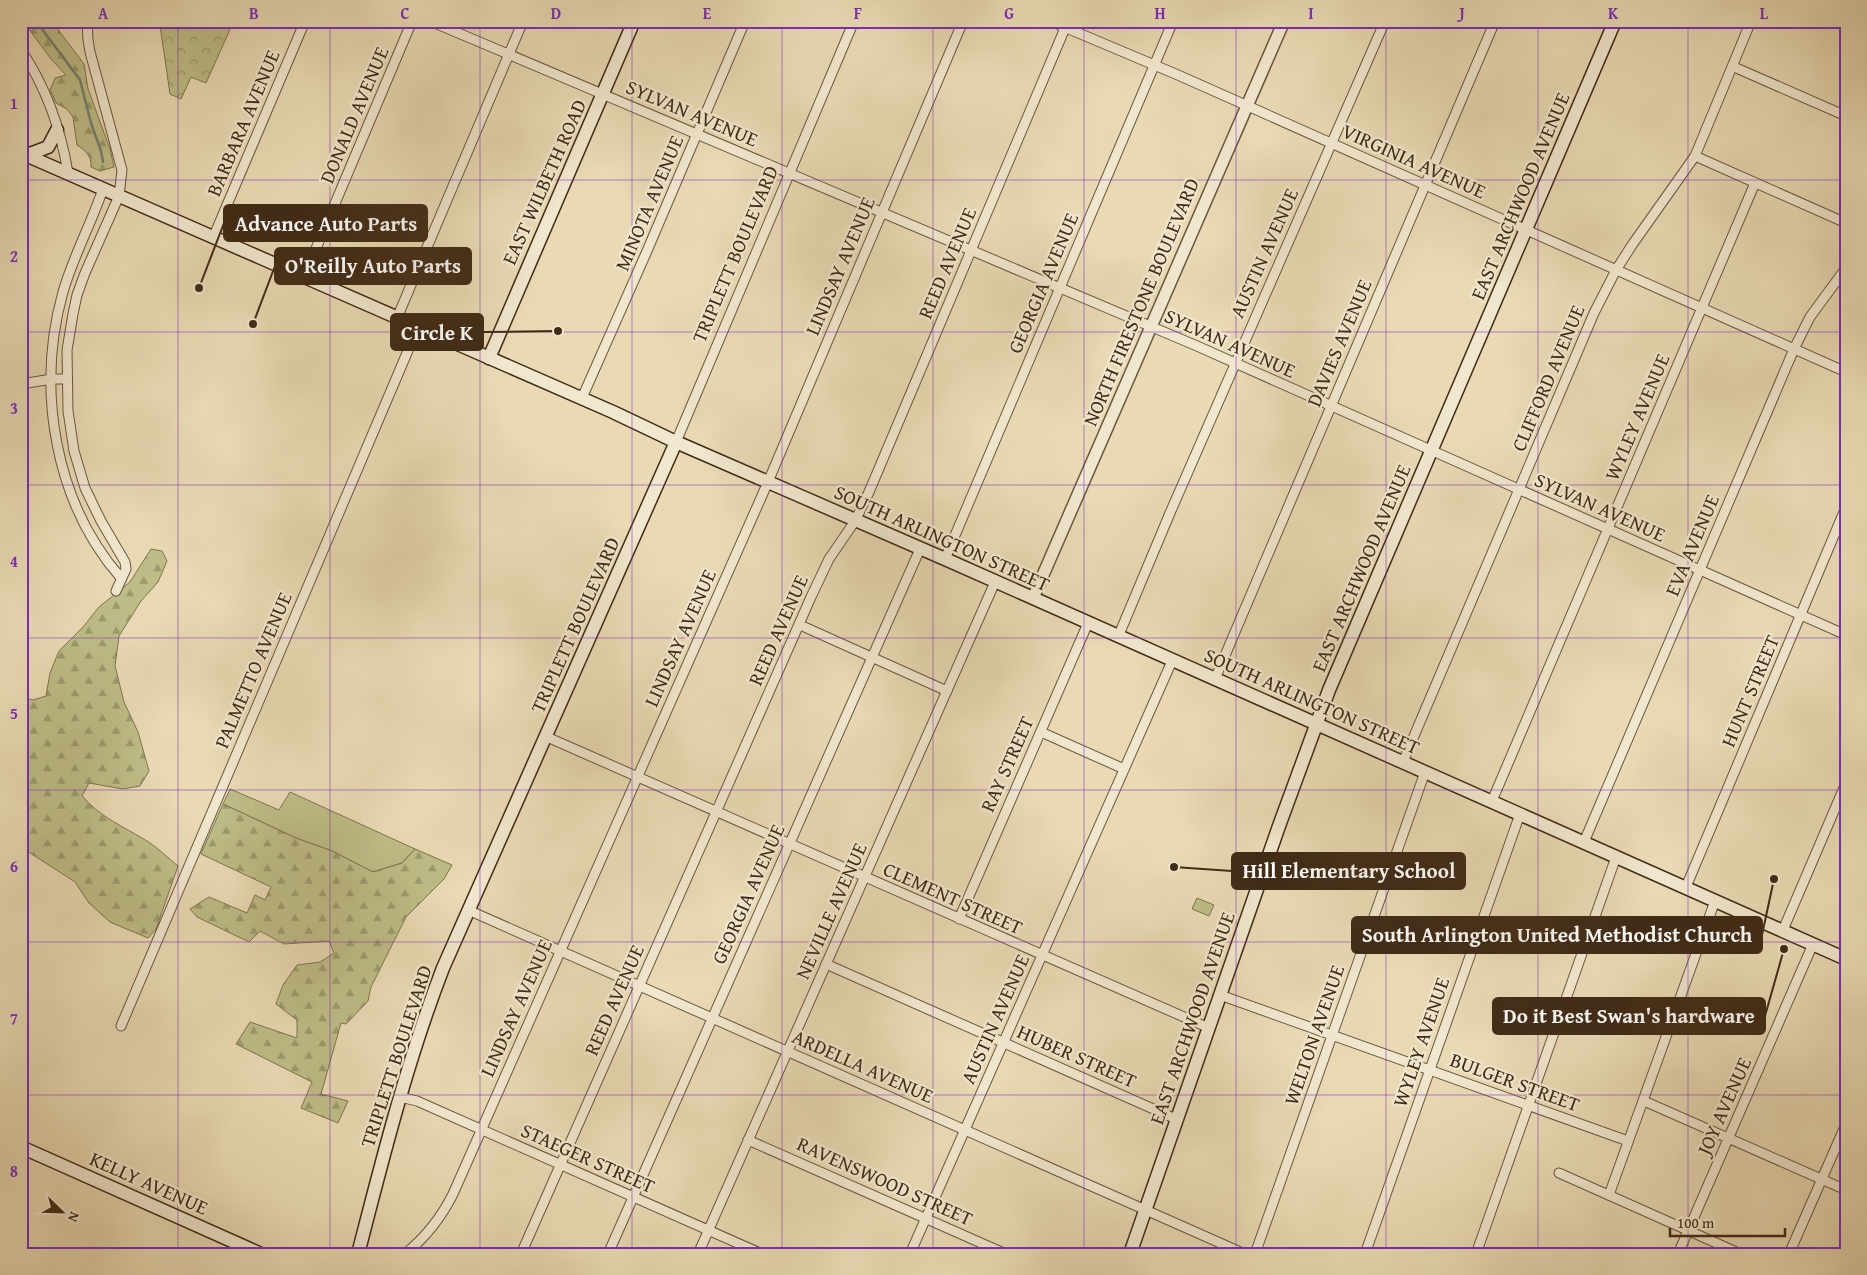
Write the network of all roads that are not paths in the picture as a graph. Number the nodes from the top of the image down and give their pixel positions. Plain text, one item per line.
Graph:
1 (88, 21) edge
2 (305, 21) edge
3 (412, 21) edge
4 (430, 21) edge
5 (523, 21) edge
6 (634, 21) edge
7 (745, 21) edge
8 (854, 21) edge
9 (963, 21) edge
10 (1050, 21) edge
11 (1173, 21) edge
12 (1284, 21) edge
13 (1385, 21) edge
14 (1495, 21) edge
15 (1616, 21) edge
16 (1752, 21) edge
17 (1067, 24) edge
18 (21, 50) edge
19 (509, 54) junction
20 (1154, 65) junction
21 (1734, 67) junction
22 (603, 94) junction
23 (1247, 106) junction
24 (1846, 116) edge
25 (58, 130) junction
26 (698, 134) junction
27 (1332, 143) junction
28 (24, 154) edge
29 (1695, 156) junction
30 (68, 173) junction
31 (790, 173) junction
32 (1755, 183) junction
33 (1426, 185) junction
34 (103, 189) junction
35 (119, 196) junction
36 (882, 212) junction
37 (1846, 223) edge
38 (1527, 230) junction
39 (213, 238) junction
40 (971, 250) junction
41 (1846, 268) edge
42 (1616, 270) junction
43 (304, 277) junction
44 (1060, 287) junction
45 (1702, 308) junction
46 (397, 318) junction
47 (418, 327) junction
48 (1151, 327) junction
49 (1794, 349) junction
50 (489, 358) junction
51 (1235, 364) junction
52 (1846, 372) edge
53 (52, 379) junction
54 (66, 379) junction
55 (21, 384) edge
56 (582, 398) junction
57 (1331, 407) junction
58 (676, 442) junction
59 (1432, 451) junction
60 (768, 482) junction
61 (1519, 490) junction
62 (1846, 507) edge
63 (855, 521) junction
64 (1608, 530) junction
65 (920, 549) junction
66 (945, 559) junction
67 (1700, 571) junction
68 (122, 578) junction
69 (995, 582) junction
70 (116, 591) dead end
71 (1033, 598) junction
72 (1801, 615) junction
73 (1088, 623) junction
74 (800, 625) junction
75 (1846, 634) edge
76 (1118, 636) junction
77 (873, 657) junction
78 (1172, 661) junction
79 (1215, 679) junction
80 (947, 691) junction
81 (1316, 724) junction
82 (1041, 732) junction
83 (547, 737) junction
84 (1403, 762) junction
85 (1124, 768) junction
86 (1425, 772) junction
87 (637, 777) junction
88 (1846, 783) edge
89 (1492, 801) junction
90 (716, 812) junction
91 (1520, 814) junction
92 (1584, 842) junction
93 (790, 844) junction
94 (1616, 857) junction
95 (864, 878) junction
96 (1686, 888) junction
97 (1714, 901) junction
98 (468, 910) junction
99 (959, 919) junction
100 (1783, 930) junction
101 (1813, 944) junction
102 (560, 952) junction
103 (1042, 956) junction
104 (1846, 959) edge
105 (826, 964) junction
106 (639, 986) junction
107 (1220, 995) junction
108 (712, 1020) junction
109 (121, 1026) dead end
110 (1208, 1028) junction
111 (1332, 1034) junction
112 (1003, 1043) junction
113 (788, 1052) junction
114 (1430, 1070) junction
115 (400, 1096) junction
116 (1644, 1101) junction
117 (1528, 1105) junction
118 (1176, 1119) junction
119 (1846, 1124) edge
120 (481, 1130) junction
121 (965, 1130) junction
122 (1729, 1139) junction
123 (748, 1140) junction
124 (1628, 1141) junction
125 (21, 1147) edge
126 (560, 1165) junction
127 (1559, 1174) dead end
128 (1822, 1179) junction
129 (1846, 1190) edge
130 (1609, 1195) junction
131 (633, 1197) junction
132 (1145, 1210) junction
133 (926, 1218) junction
134 (708, 1230) junction
135 (1689, 1231) junction
136 (261, 1254) edge
137 (358, 1254) edge
138 (405, 1254) edge
139 (520, 1254) edge
140 (608, 1254) edge
141 (698, 1254) edge
142 (762, 1254) edge
143 (910, 1254) edge
144 (1006, 1254) edge
145 (1130, 1254) edge
146 (1245, 1254) edge
147 (1256, 1254) edge
148 (1365, 1254) edge
149 (1476, 1254) edge
150 (1678, 1254) edge
151 (1741, 1254) edge
152 (1789, 1254) edge

1 - 35 street
2 - 39 street, BARBARA AVENUE
3 - 43 street, DONALD AVENUE
4 - 19 street, SYLVAN AVENUE
5 - 19 street
6 - 22 main road, EAST WILBETH ROAD
7 - 26 street, MINOTA AVENUE
8 - 31 street, TRIPLETT BOULEVARD
9 - 36 street, LINDSAY AVENUE
10 - 17 street, VIRGINIA AVENUE
11 - 20 street, GEORGIA AVENUE
12 - 23 street, NORTH FIRESTONE BOULEVARD
13 - 27 street, AUSTIN AVENUE
14 - 33 street, DAVIES AVENUE
15 - 38 main road, EAST ARCHWOOD AVENUE
16 - 21 street, CLIFFORD AVENUE
17 - 20 street, VIRGINIA AVENUE
17 - 40 street, REED AVENUE
18 - 25 street
19 - 22 street, SYLVAN AVENUE
19 - 46 street
20 - 23 street, VIRGINIA AVENUE
20 - 44 street, GEORGIA AVENUE
21 - 24 street
21 - 29 street, CLIFFORD AVENUE
22 - 26 street, SYLVAN AVENUE
22 - 50 main road, EAST WILBETH ROAD
23 - 27 street, VIRGINIA AVENUE
23 - 48 street, NORTH FIRESTONE BOULEVARD
25 - 28 main road
25 - 30 street
26 - 31 street, SYLVAN AVENUE
26 - 56 street, MINOTA AVENUE
27 - 33 street, VIRGINIA AVENUE
27 - 51 street, AUSTIN AVENUE
28 - 30 main road, SOUTH ARLINGTON STREET
29 - 32 street
29 - 42 street, CLIFFORD AVENUE
30 - 34 main road, SOUTH ARLINGTON STREET
31 - 36 street, SYLVAN AVENUE
31 - 58 street, TRIPLETT BOULEVARD
32 - 37 street
32 - 45 street, WYLEY AVENUE
33 - 38 street, VIRGINIA AVENUE
33 - 57 street, DAVIES AVENUE
34 - 35 main road, SOUTH ARLINGTON STREET
34 - 53 street
35 - 39 main road, SOUTH ARLINGTON STREET
35 - 54 street
36 - 40 street, SYLVAN AVENUE
36 - 60 street, LINDSAY AVENUE
38 - 42 street, VIRGINIA AVENUE
38 - 59 main road, EAST ARCHWOOD AVENUE
39 - 43 main road, SOUTH ARLINGTON STREET
40 - 44 street, SYLVAN AVENUE
40 - 63 street, REED AVENUE
41 - 49 street, EVA AVENUE
42 - 45 street, VIRGINIA AVENUE
42 - 61 street, CLIFFORD AVENUE
43 - 46 main road, SOUTH ARLINGTON STREET
44 - 48 street, SYLVAN AVENUE
44 - 66 street, GEORGIA AVENUE
45 - 49 street, VIRGINIA AVENUE
45 - 64 street, WYLEY AVENUE
46 - 47 main road, SOUTH ARLINGTON STREET
47 - 50 main road, SOUTH ARLINGTON STREET
47 - 109 street, PALMETTO AVENUE
48 - 51 street, SYLVAN AVENUE
48 - 71 street, NORTH FIRESTONE BOULEVARD
49 - 52 street, VIRGINIA AVENUE
49 - 67 street, EVA AVENUE
50 - 56 main road, SOUTH ARLINGTON STREET
51 - 57 street, SYLVAN AVENUE
51 - 76 street, AUSTIN AVENUE
53 - 54 street
53 - 55 street
53 - 68 street
54 - 68 street
56 - 58 main road, SOUTH ARLINGTON STREET
57 - 59 street, SYLVAN AVENUE
57 - 79 street, DAVIES AVENUE
58 - 60 main road, SOUTH ARLINGTON STREET
58 - 83 main road, TRIPLETT BOULEVARD
59 - 61 street, SYLVAN AVENUE
59 - 81 main road, EAST ARCHWOOD AVENUE
60 - 63 main road, SOUTH ARLINGTON STREET
60 - 87 street, LINDSAY AVENUE
61 - 64 street, SYLVAN AVENUE
61 - 84 street, CLIFFORD AVENUE
62 - 72 street, HUNT STREET
63 - 65 main road, SOUTH ARLINGTON STREET
63 - 74 street, REED AVENUE
64 - 67 street, SYLVAN AVENUE
64 - 89 street, WYLEY AVENUE
65 - 66 main road, SOUTH ARLINGTON STREET
65 - 77 street, GEORGIA AVENUE
66 - 69 main road, SOUTH ARLINGTON STREET
67 - 72 street, SYLVAN AVENUE
67 - 92 street, EVA AVENUE
68 - 70 street
69 - 71 main road, SOUTH ARLINGTON STREET
69 - 80 street, NEVILLE AVENUE
71 - 73 main road, SOUTH ARLINGTON STREET
72 - 75 street, SYLVAN AVENUE
72 - 96 street, HUNT STREET
73 - 76 main road, SOUTH ARLINGTON STREET
73 - 82 street, RAY STREET
74 - 77 street
74 - 90 street, REED AVENUE
76 - 78 main road, SOUTH ARLINGTON STREET
77 - 80 street
77 - 93 street, GEORGIA AVENUE
78 - 79 main road, SOUTH ARLINGTON STREET
78 - 85 street, AUSTIN AVENUE
79 - 81 main road, SOUTH ARLINGTON STREET
80 - 95 street, NEVILLE AVENUE
81 - 84 main road, SOUTH ARLINGTON STREET
81 - 107 main road, EAST ARCHWOOD AVENUE
82 - 85 street
82 - 99 street, RAY STREET
83 - 87 street, CLEMENT STREET
83 - 98 main road, TRIPLETT BOULEVARD
84 - 86 main road, SOUTH ARLINGTON STREET
85 - 103 street, AUSTIN AVENUE
86 - 89 main road, SOUTH ARLINGTON STREET
86 - 111 street, WELTON AVENUE
87 - 90 street, CLEMENT STREET
87 - 102 street, LINDSAY AVENUE
88 - 100 street
89 - 91 main road, SOUTH ARLINGTON STREET
90 - 93 street, CLEMENT STREET
90 - 106 street, REED AVENUE
91 - 92 main road, SOUTH ARLINGTON STREET
91 - 114 street, WYLEY AVENUE
92 - 94 main road, SOUTH ARLINGTON STREET
93 - 95 street, CLEMENT STREET
93 - 108 street, GEORGIA AVENUE
94 - 96 main road, SOUTH ARLINGTON STREET
94 - 117 street
95 - 99 street, CLEMENT STREET
95 - 105 street, NEVILLE AVENUE
96 - 97 main road, SOUTH ARLINGTON STREET
97 - 100 main road, SOUTH ARLINGTON STREET
97 - 116 street
98 - 102 street, ARDELLA AVENUE
98 - 115 main road, TRIPLETT BOULEVARD
99 - 103 street, CLEMENT STREET
100 - 101 main road, SOUTH ARLINGTON STREET
101 - 104 main road, SOUTH ARLINGTON STREET
101 - 122 street, JOY AVENUE
102 - 106 street, ARDELLA AVENUE
102 - 120 street, LINDSAY AVENUE
103 - 110 street, CLEMENT STREET
103 - 112 street, AUSTIN AVENUE
105 - 112 street, HUBER STREET
105 - 113 street, NEVILLE AVENUE
106 - 108 street, ARDELLA AVENUE
106 - 126 street, REED AVENUE
107 - 110 main road, EAST ARCHWOOD AVENUE
107 - 111 street, BULGER STREET
108 - 113 street, ARDELLA AVENUE
108 - 131 street, GEORGIA AVENUE
110 - 118 main road, EAST ARCHWOOD AVENUE
111 - 114 street, BULGER STREET
111 - 147 street, WELTON AVENUE
112 - 118 street, HUBER STREET
112 - 121 street, AUSTIN AVENUE
113 - 121 street, ARDELLA AVENUE
113 - 123 street, NEVILLE AVENUE
114 - 117 street, BULGER STREET
114 - 148 street, WYLEY AVENUE
115 - 120 street, STAEGER STREET
115 - 137 main road, TRIPLETT BOULEVARD
116 - 122 street
116 - 124 street
117 - 124 street, BULGER STREET
117 - 149 street
118 - 132 main road, EAST ARCHWOOD AVENUE
119 - 128 street
120 - 126 street, STAEGER STREET
120 - 138 street, LINDSAY AVENUE
121 - 132 street, ARDELLA AVENUE
121 - 133 street, AUSTIN AVENUE
122 - 128 street
122 - 135 street, JOY AVENUE
123 - 133 street, RAVENSWOOD STREET
123 - 134 street, NEVILLE AVENUE
124 - 130 street
125 - 136 main road, KELLY AVENUE
126 - 131 street, STAEGER STREET
126 - 139 street, REED AVENUE
127 - 130 street
128 - 129 street
128 - 152 street
130 - 135 street
131 - 134 street, STAEGER STREET
131 - 140 street, GEORGIA AVENUE
132 - 145 main road, EAST ARCHWOOD AVENUE
132 - 146 street, ARDELLA AVENUE
133 - 143 street, AUSTIN AVENUE
133 - 144 street, RAVENSWOOD STREET
134 - 141 street, NEVILLE AVENUE
134 - 142 street, STAEGER STREET
135 - 150 street, JOY AVENUE
135 - 151 street

